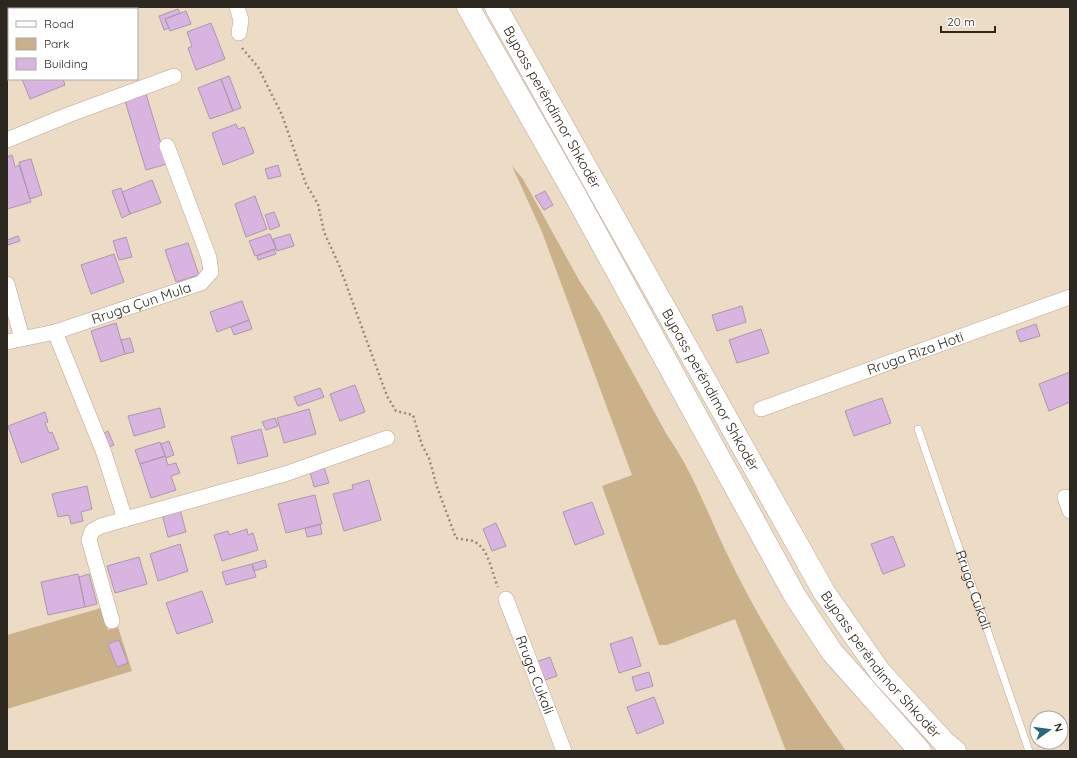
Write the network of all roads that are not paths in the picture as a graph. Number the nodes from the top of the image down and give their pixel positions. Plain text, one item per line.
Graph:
1 (237, 7) edge
2 (468, 7) edge
3 (496, 7) edge
4 (239, 33) road end
5 (174, 76) dead end
6 (7, 140) edge
7 (167, 146) dead end
8 (7, 284) edge
9 (1070, 297) edge
10 (55, 332) junction
11 (22, 338) junction
12 (7, 342) edge
13 (761, 409) dead end
14 (918, 429) dead end
15 (387, 438) dead end
16 (125, 519) junction
17 (506, 598) road end
18 (112, 621) dead end
19 (564, 751) edge
20 (920, 751) edge
21 (955, 751) edge
22 (1029, 751) edge

1 - 4 street
2 - 20 highway, Bypass perëndimor Shkodër
3 - 21 highway, Bypass perëndimor Shkodër
5 - 6 street
7 - 10 street, Rruga Çun Mula
8 - 11 street
9 - 13 street, Rruga Riza Hoti
10 - 11 street, Rruga Çun Mula
10 - 16 street
11 - 12 street, Rruga Çun Mula
14 - 22 lane, Rruga Cukali
15 - 16 street
16 - 18 street
17 - 19 street, Rruga Cukali

